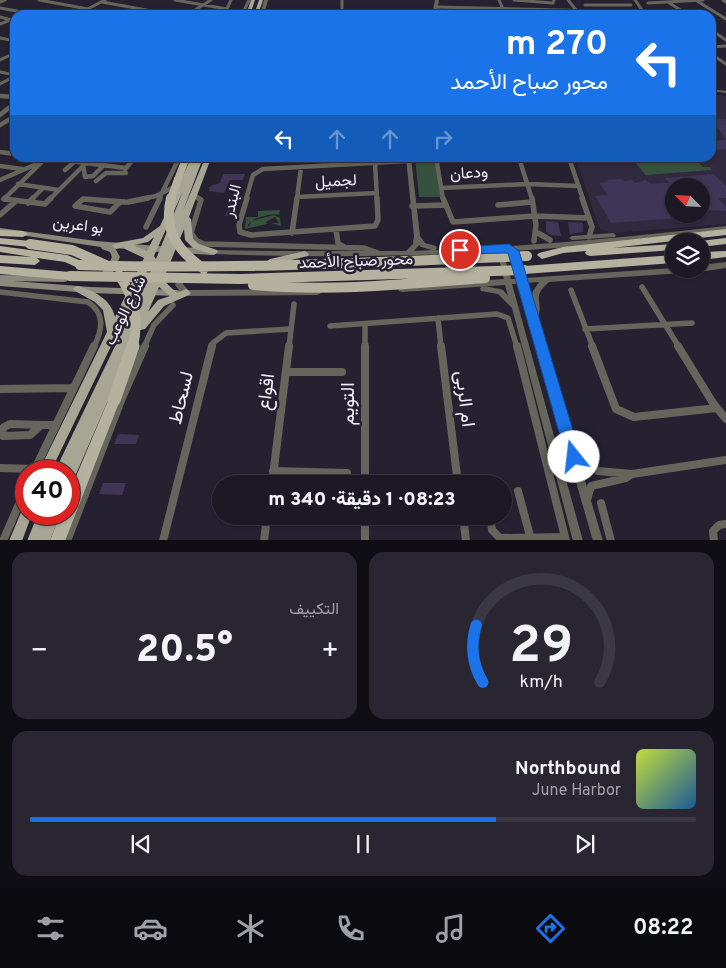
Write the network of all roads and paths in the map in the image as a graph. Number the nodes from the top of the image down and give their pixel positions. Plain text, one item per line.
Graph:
1 (5, 0) edge
2 (39, 0) edge
3 (175, 0) edge
4 (211, 0) edge
5 (231, 0) edge
6 (249, 0) edge
7 (253, 0) edge
8 (438, 0) edge
9 (499, 0) edge
10 (514, 0) edge
11 (554, 0) edge
12 (568, 0) edge
13 (582, 0) edge
14 (600, 0) edge
15 (618, 0) edge
16 (695, 0) edge
17 (703, 0) edge
18 (104, 1) edge
19 (534, 1) edge
20 (0, 2) edge
21 (541, 2) junction
22 (668, 2) junction
23 (648, 3) dead end
24 (203, 5) junction
25 (585, 5) junction
26 (604, 5) junction
27 (622, 5) junction
28 (631, 5) dead end
29 (438, 7) junction
30 (244, 8) joint
31 (88, 9) joint
32 (227, 9) joint
33 (503, 9) junction
34 (543, 9) junction
35 (149, 10) edge
36 (195, 10) edge
37 (437, 10) edge
38 (563, 10) joint
39 (576, 10) joint
40 (589, 10) edge
41 (680, 10) edge
42 (711, 10) edge
43 (0, 17) edge
44 (10, 20) joint
45 (0, 24) edge
46 (10, 106) edge
47 (0, 115) edge
48 (0, 152) edge
49 (8, 153) edge
50 (40, 162) edge
51 (44, 162) edge
52 (66, 162) edge
53 (82, 162) edge
54 (94, 162) edge
55 (132, 162) edge
56 (178, 162) edge
57 (184, 162) edge
58 (192, 162) edge
59 (199, 162) edge
60 (206, 162) edge
61 (383, 162) edge
62 (408, 162) edge
63 (438, 162) edge
64 (521, 162) edge
65 (570, 162) edge
66 (73, 163) junction
67 (375, 163) junction
68 (104, 165) junction
69 (0, 166) edge
70 (301, 167) junction
71 (24, 169) junction
72 (64, 170) dead end
73 (125, 171) junction
74 (94, 174) junction
75 (101, 176) junction
76 (0, 180) edge
77 (173, 180) junction
78 (96, 181) dead end
79 (18, 184) junction
80 (528, 184) junction
81 (579, 186) junction
82 (43, 188) junction
83 (441, 188) junction
84 (59, 190) junction
85 (176, 190) junction
86 (162, 193) junction
87 (376, 193) junction
88 (194, 195) junction
89 (297, 197) junction
90 (98, 200) junction
91 (16, 201) junction
92 (124, 202) junction
93 (532, 202) junction
94 (28, 203) junction
95 (446, 205) junction
96 (498, 205) dead end
97 (412, 206) junction
98 (91, 210) junction
99 (187, 211) junction
100 (0, 215) edge
101 (534, 216) junction
102 (589, 218) junction
103 (165, 224) junction
104 (0, 225) edge
105 (146, 227) dead end
106 (592, 227) junction
107 (726, 228) edge
108 (336, 230) junction
109 (726, 232) edge
110 (292, 233) junction
111 (538, 233) junction
112 (23, 234) junction
113 (417, 236) junction
114 (589, 237) junction
115 (605, 238) junction
116 (0, 239) edge
117 (550, 240) junction
118 (534, 241) junction
119 (726, 241) edge
120 (710, 243) edge
121 (96, 244) junction
122 (116, 246) junction
123 (128, 247) joint
124 (167, 247) junction
125 (346, 248) junction
126 (665, 248) edge
127 (460, 250) junction
128 (512, 250) junction
129 (151, 252) junction
130 (214, 252) junction
131 (409, 252) junction
132 (378, 253) junction
133 (305, 254) junction
134 (726, 254) edge
135 (542, 255) junction
136 (710, 255) edge
137 (0, 259) edge
138 (665, 260) edge
139 (80, 265) junction
140 (195, 265) junction
141 (726, 266) edge
142 (710, 268) edge
143 (158, 269) junction
144 (0, 270) edge
145 (530, 270) junction
146 (665, 272) edge
147 (0, 278) edge
148 (90, 279) junction
149 (138, 280) junction
150 (549, 280) junction
151 (158, 281) junction
152 (509, 282) junction
153 (522, 282) junction
154 (0, 283) edge
155 (456, 287) junction
156 (642, 287) dead end
157 (78, 289) junction
158 (571, 290) dead end
159 (0, 292) edge
160 (173, 293) junction
161 (186, 293) junction
162 (147, 295) junction
163 (130, 296) junction
164 (294, 304) dead end
165 (174, 306) dead end
166 (518, 313) junction
167 (438, 318) junction
168 (692, 323) dead end
169 (365, 324) junction
170 (330, 326) dead end
171 (666, 326) junction
172 (585, 329) junction
173 (290, 330) junction
174 (111, 333) junction
175 (125, 348) junction
176 (546, 359) junction
177 (286, 372) junction
178 (342, 372) dead end
179 (116, 377) junction
180 (132, 377) junction
181 (73, 388) junction
182 (0, 389) edge
183 (118, 399) junction
184 (717, 408) junction
185 (726, 420) edge
186 (41, 424) junction
187 (55, 424) junction
188 (574, 457) junction
189 (42, 460) edge
190 (43, 460) edge
191 (66, 460) edge
192 (77, 460) edge
193 (726, 460) edge
194 (0, 468) edge
195 (15, 469) edge
196 (273, 471) junction
197 (347, 473) dead end
198 (632, 474) junction
199 (273, 475) edge
200 (365, 475) edge
201 (457, 475) edge
202 (80, 485) edge
203 (518, 490) dead end
204 (586, 502) junction
205 (601, 503) dead end
206 (15, 513) edge
207 (726, 524) edge
208 (21, 525) edge
209 (39, 525) edge
210 (49, 525) edge
211 (63, 525) edge
212 (266, 525) edge
213 (365, 525) edge
214 (464, 525) edge
215 (491, 525) edge
216 (530, 536) junction
217 (70, 538) edge
218 (566, 539) edge
219 (3, 540) edge
220 (15, 540) edge
221 (33, 540) edge
222 (43, 540) edge
223 (57, 540) edge
224 (162, 540) edge
225 (264, 540) edge
226 (365, 540) edge
227 (466, 540) edge
228 (578, 540) edge
229 (598, 540) edge
230 (611, 540) edge
231 (714, 540) edge

1 - 20 street
2 - 31 street
3 - 24 street
4 - 24 street
5 - 32 street
6 - 30 street
7 - 30 main road
8 - 29 street
9 - 33 street
10 - 19 street
11 - 21 street
12 - 39 street
13 - 25 street
14 - 26 street
15 - 27 street
16 - 17 street
16 - 22 street
16 - 42 street
18 - 31 street
18 - 35 street
19 - 21 street
19 - 34 street
21 - 34 street
22 - 23 street
22 - 41 street
24 - 32 street
24 - 36 street
25 - 26 street
25 - 40 street
26 - 27 street
27 - 28 street
29 - 33 street
29 - 37 street
33 - 34 street
34 - 38 street
38 - 39 street
43 - 44 street
44 - 45 street
46 - 47 street
48 - 49 street
50 - 71 street
51 - 79 street
52 - 66 street
53 - 66 street
53 - 74 street
53 - 84 street
54 - 68 street
55 - 73 street
56 - 77 street
57 - 77 highway
58 - 85 main road, شارع الوعب
59 - 124 main road
60 - 88 main road
61 - 67 street, البندر
62 - 97 street
63 - 83 street
64 - 80 street
65 - 81 street
66 - 72 street
67 - 70 street, البندر
67 - 87 street, البندر
68 - 73 street
68 - 74 street
69 - 71 street
70 - 89 street
70 - 110 street, البندر
71 - 76 street
73 - 75 street
74 - 75 street
75 - 78 street
77 - 85 street
77 - 86 street
77 - 145 highway, bridge
79 - 82 street
79 - 91 street
80 - 81 street, ودعان
80 - 83 street, ودعان
80 - 93 street
81 - 102 street
82 - 84 street
82 - 94 street
83 - 95 street
84 - 94 street
85 - 86 street
85 - 103 main road, شارع الوعب
86 - 92 street
86 - 105 street
87 - 89 street, لجميل
87 - 108 street, البندر
88 - 99 main road
88 - 125 street
89 - 110 street
90 - 92 street
90 - 98 street
90 - 98 street
91 - 94 street
91 - 100 street
92 - 98 street
93 - 96 street
93 - 101 street
95 - 97 street
95 - 101 street
97 - 113 street
99 - 124 main road
99 - 130 main road
101 - 102 street
101 - 111 street
102 - 106 street
103 - 122 main road
103 - 129 main road, شارع الوعب
104 - 112 main road, بو اعرين
106 - 114 street
106 - 115 street
107 - 115 street, محور صباح الأحمد
108 - 110 street, البندر
108 - 125 street
109 - 135 highway
111 - 117 street
111 - 118 street
112 - 116 highway
112 - 121 main road, بو اعرين
113 - 118 street, محور صباح الأحمد
113 - 131 street
114 - 115 street, محور صباح الأحمد
114 - 117 street, محور صباح الأحمد
115 - 128 street, محور صباح الأحمد
116 - 139 highway
116 - 183 highway, bridge
117 - 118 street, محور صباح الأحمد
119 - 120 highway
121 - 122 main road, بو اعرين
121 - 148 main road
122 - 123 main road, بو اعرين
123 - 129 main road
124 - 129 main road, محور صباح الأحمد
124 - 130 main road, محور صباح الأحمد
124 - 143 main road
125 - 132 street
126 - 135 highway, محور صباح الأحمد
127 - 128 street, محور صباح الأحمد
127 - 131 street, محور صباح الأحمد
127 - 155 street
128 - 152 street
128 - 153 street
129 - 143 main road
129 - 149 main road, شارع الوعب
130 - 133 street, محور صباح الأحمد
131 - 132 street, محور صباح الأحمد
132 - 133 street, محور صباح الأحمد
133 - 140 main road
134 - 136 highway
135 - 139 highway, محور صباح الأحمد, bridge
137 - 139 highway
138 - 145 highway, محور صباح الأحمد
140 - 143 main road
140 - 161 street
141 - 142 street, محور صباح الأحمد
143 - 149 main road
143 - 151 main road
143 - 162 main road
143 - 163 main road
144 - 145 highway, محور صباح الأحمد, bridge
146 - 150 street, محور صباح الأحمد
147 - 148 main road
148 - 149 main road
149 - 163 main road, شارع الوعب
150 - 153 street, محور صباح الأحمد
150 - 176 street
151 - 160 main road
151 - 162 main road, شارع الوعب
152 - 153 street, محور صباح الأحمد
152 - 155 street, محور صباح الأحمد
152 - 166 street
153 - 176 street
154 - 157 main road
155 - 161 street, محور صباح الأحمد
155 - 166 street
156 - 171 street
157 - 163 main road
157 - 174 main road
158 - 172 street
159 - 181 street, شارع الوعب
160 - 161 main road, محور صباح الأحمد
160 - 162 main road, محور صباح الأحمد
161 - 175 main road
162 - 163 main road
162 - 175 main road, شارع الوعب
162 - 191 main road
163 - 174 main road, شارع الوعب
164 - 173 street, اقواع
165 - 180 street, شارع الوعب
166 - 228 street
167 - 169 street
167 - 201 street, ام الربى
167 - 218 street
168 - 171 street
169 - 170 street
169 - 200 street, التويم
171 - 172 street
171 - 184 street
172 - 184 street
173 - 177 street, اقواع
173 - 224 street, لسحاط
174 - 190 main road, شارع الوعب
175 - 179 main road, شارع الوعب
176 - 188 street
177 - 178 street
177 - 196 street, اقواع
179 - 180 main road
179 - 183 main road
179 - 192 main road, شارع الوعب
180 - 183 street, شارع الوعب
181 - 182 street
181 - 187 street, شارع الوعب
183 - 202 highway
183 - 217 street, شارع الوعب
184 - 185 street
186 - 186 street
186 - 187 street
187 - 189 street, شارع الوعب
188 - 198 street
188 - 204 street
193 - 198 street
194 - 195 street
196 - 197 street
196 - 199 street, اقواع
198 - 204 street
203 - 216 street
204 - 229 street
205 - 230 street
206 - 219 street
207 - 231 street
208 - 220 main road
209 - 221 main road
210 - 222 main road
211 - 223 highway
212 - 225 street
213 - 226 street
214 - 227 street
215 - 216 street
216 - 218 street

